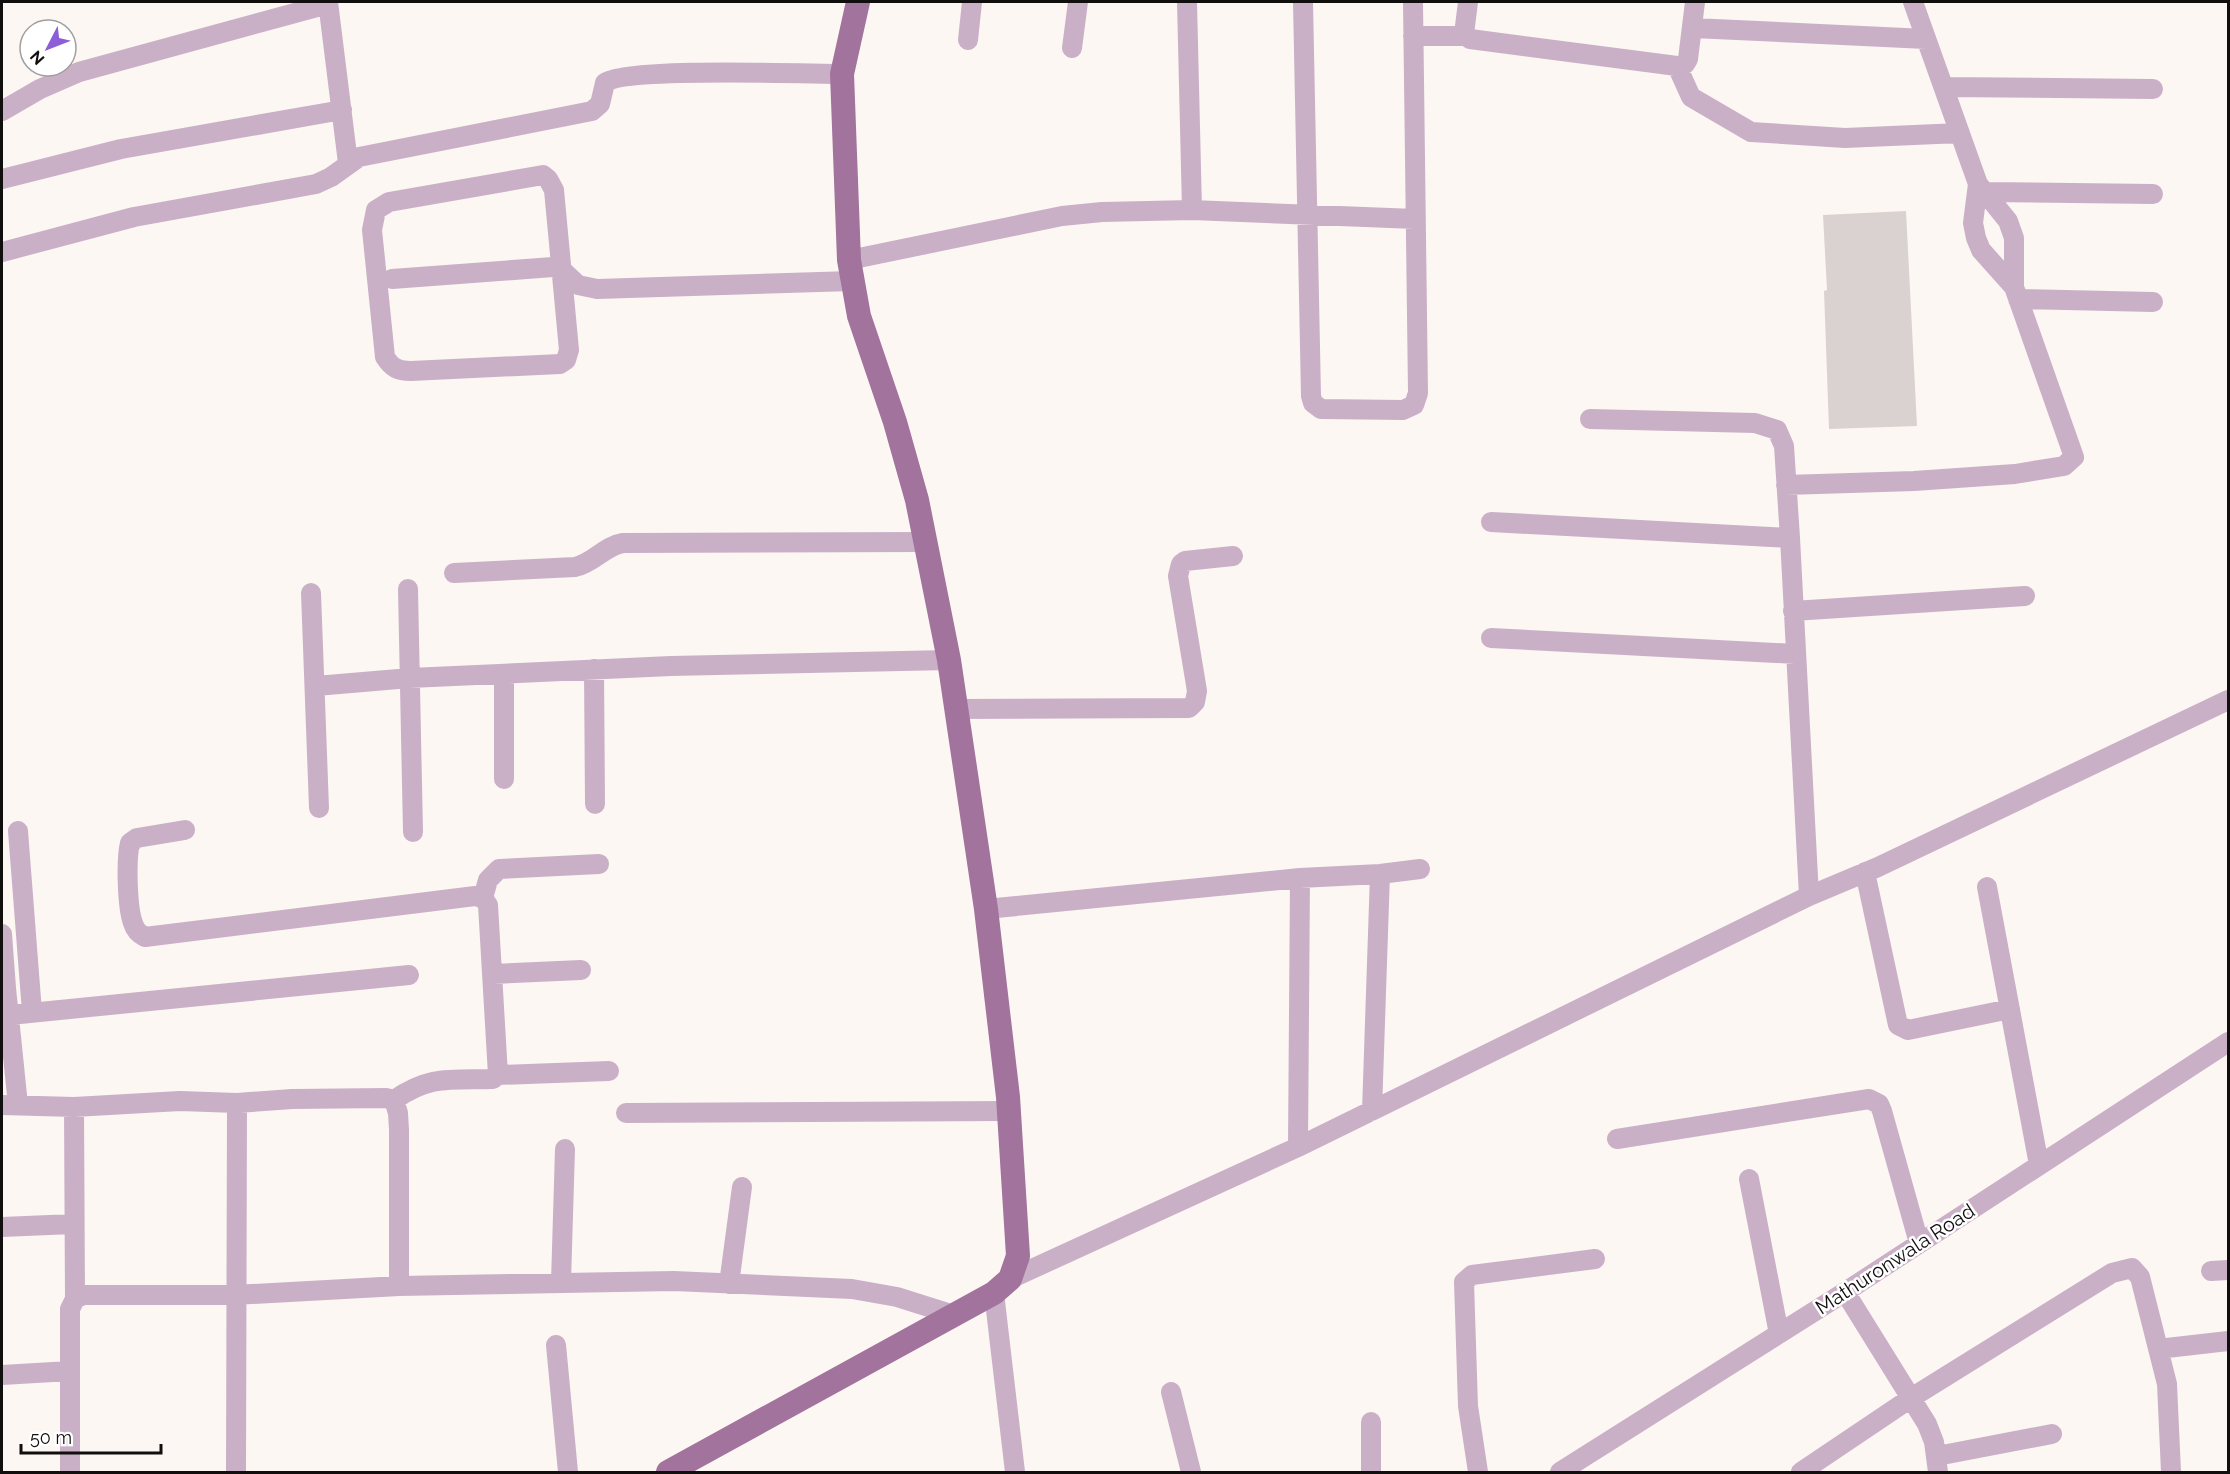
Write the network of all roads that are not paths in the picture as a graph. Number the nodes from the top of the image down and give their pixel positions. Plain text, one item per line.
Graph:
1 (858, 2) edge
2 (972, 2) edge
3 (1078, 2) edge
4 (1187, 2) edge
5 (1303, 2) edge
6 (1413, 2) edge
7 (1468, 2) edge
8 (1695, 2) edge
9 (1912, 2) edge
10 (328, 3) edge
11 (1693, 28) junction
12 (1413, 36) junction
13 (1465, 36) junction
14 (1926, 39) junction
15 (968, 40) dead end
16 (1072, 48) dead end
17 (1677, 66) junction
18 (842, 74) junction
19 (1944, 87) junction
20 (2153, 89) dead end
21 (342, 110) junction
22 (2, 111) edge
23 (1960, 133) junction
24 (348, 163) junction
25 (2, 179) edge
26 (1981, 188) junction
27 (2153, 194) dead end
28 (1192, 210) junction
29 (1307, 215) junction
30 (1414, 219) junction
31 (2, 252) edge
32 (562, 270) junction
33 (850, 270) junction
34 (392, 279) dead end
35 (2016, 293) junction
36 (2153, 303) dead end
37 (1590, 418) dead end
38 (1786, 485) junction
39 (1491, 522) dead end
40 (1790, 538) junction
41 (926, 542) junction
42 (1233, 556) dead end
43 (454, 573) dead end
44 (408, 589) dead end
45 (311, 593) dead end
46 (2025, 596) dead end
47 (1793, 611) junction
48 (1491, 638) dead end
49 (1795, 654) junction
50 (949, 660) junction
51 (594, 669) junction
52 (504, 676) junction
53 (410, 678) junction
54 (316, 686) junction
55 (2229, 700) edge
56 (955, 710) junction
57 (504, 779) dead end
58 (595, 804) dead end
59 (319, 808) dead end
60 (185, 830) dead end
61 (18, 831) dead end
62 (413, 832) dead end
63 (599, 864) dead end
64 (1420, 869) dead end
65 (1865, 872) junction
66 (1380, 874) junction
67 (1300, 878) junction
68 (1987, 887) dead end
69 (1809, 896) junction
70 (483, 898) junction
71 (986, 909) junction
72 (2, 934) edge
73 (581, 970) dead end
74 (493, 974) junction
75 (409, 975) dead end
76 (4, 988) edge
77 (2010, 1010) junction
78 (32, 1012) junction
79 (10, 1015) junction
80 (2229, 1042) edge
81 (609, 1071) dead end
82 (498, 1075) junction
83 (394, 1100) junction
84 (237, 1103) junction
85 (10, 1105) edge
86 (74, 1107) junction
87 (1009, 1111) junction
88 (1372, 1111) junction
89 (626, 1113) dead end
90 (1617, 1139) dead end
91 (1298, 1147) junction
92 (565, 1149) dead end
93 (2039, 1165) junction
94 (1749, 1179) dead end
95 (742, 1186) dead end
96 (73, 1224) junction
97 (2, 1227) edge
98 (1919, 1243) junction
99 (1594, 1259) dead end
100 (561, 1282) junction
101 (729, 1284) junction
102 (399, 1286) junction
103 (1002, 1286) junction
104 (1845, 1292) junction
105 (235, 1296) junction
106 (75, 1299) junction
107 (954, 1314) junction
108 (1779, 1335) junction
109 (2229, 1341) edge
110 (556, 1345) dead end
111 (2158, 1349) junction
112 (70, 1371) junction
113 (2, 1375) edge
114 (1171, 1392) dead end
115 (1911, 1398) junction
116 (1371, 1422) dead end
117 (2052, 1434) dead end
118 (1937, 1464) edge
119 (70, 1473) edge
120 (236, 1473) edge
121 (568, 1473) edge
122 (668, 1473) edge
123 (1015, 1473) edge
124 (1191, 1473) edge
125 (1371, 1473) edge
126 (1478, 1473) edge
127 (1560, 1473) edge
128 (1801, 1473) edge
129 (2171, 1473) edge

1 - 18 main road
2 - 15 street
3 - 16 street
4 - 28 street
5 - 29 street
6 - 12 street
7 - 13 street
8 - 11 street
9 - 14 street
10 - 21 street
10 - 22 street
11 - 14 street
11 - 17 street
12 - 13 street
12 - 30 street
13 - 17 street
14 - 19 street
17 - 23 street
18 - 24 street
18 - 33 main road
19 - 20 street
19 - 23 street
21 - 24 street
21 - 25 street
23 - 26 street
24 - 31 street
26 - 27 street
26 - 35 street
26 - 35 street
28 - 29 street
28 - 33 street
29 - 30 street
29 - 30 street
32 - 32 street
32 - 33 street
32 - 34 street
33 - 41 main road
35 - 36 street
35 - 38 street
37 - 38 street
38 - 40 street
39 - 40 street
40 - 47 street
41 - 43 street
41 - 50 main road
42 - 56 street
44 - 53 street
45 - 54 street
46 - 47 street
47 - 49 street
48 - 49 street
49 - 69 street
50 - 51 street
50 - 56 main road
51 - 52 street
51 - 58 street
52 - 53 street
52 - 57 street
53 - 54 street
53 - 62 street
54 - 59 street
55 - 65 street
56 - 71 main road
60 - 70 street
61 - 78 street
63 - 70 street
64 - 66 street
65 - 69 street
65 - 77 street
66 - 67 street
66 - 88 street
67 - 71 street
67 - 91 street
68 - 77 street
69 - 88 street
70 - 74 street
71 - 87 main road
72 - 76 street
73 - 74 street
74 - 82 street
75 - 78 street
76 - 79 street
77 - 93 street
78 - 79 street
79 - 85 street
80 - 93 street, Mathuronwala Road
81 - 82 street
82 - 83 street
83 - 84 street
83 - 102 street
84 - 86 street
84 - 105 street
85 - 86 street
86 - 96 street
87 - 89 street
87 - 103 main road
88 - 91 street
90 - 98 street
91 - 103 street
92 - 100 street
93 - 98 street, Mathuronwala Road
94 - 108 street
95 - 101 street
96 - 97 street
96 - 106 street
98 - 104 street, Mathuronwala Road
99 - 126 street
100 - 101 street
100 - 102 street
101 - 107 street
102 - 105 street
103 - 107 main road
103 - 123 street
104 - 108 street, Mathuronwala Road
104 - 115 street
105 - 106 street
105 - 120 street
106 - 112 street
107 - 122 main road
108 - 127 street, Mathuronwala Road
109 - 111 street
110 - 121 street
111 - 115 street
111 - 129 street
112 - 113 street
112 - 119 street
114 - 124 street
115 - 118 street
115 - 128 street
116 - 125 street
117 - 118 street

